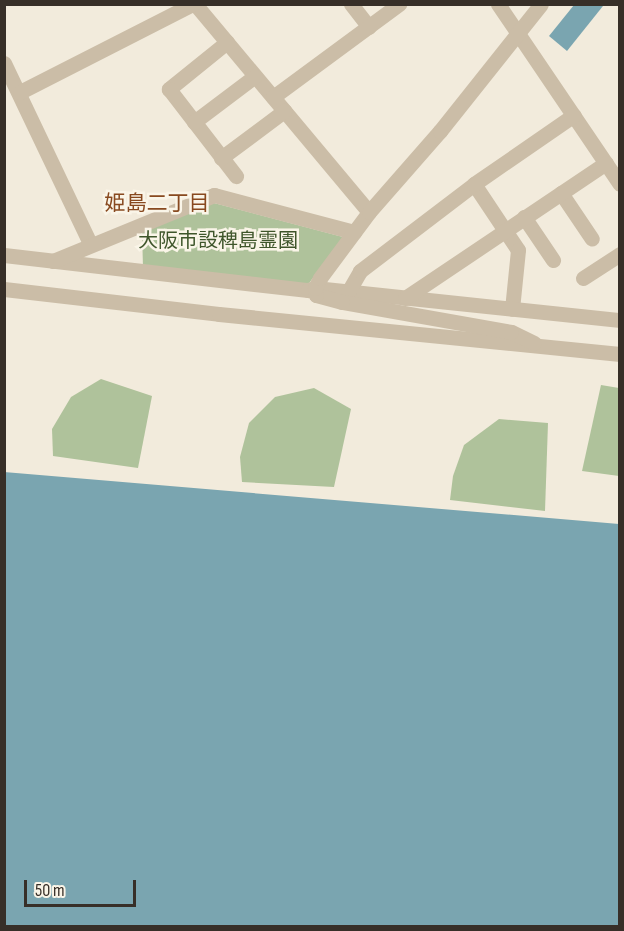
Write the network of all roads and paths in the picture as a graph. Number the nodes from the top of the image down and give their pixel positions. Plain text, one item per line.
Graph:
1 (194, 4) edge
2 (351, 4) edge
3 (399, 4) edge
4 (498, 4) edge
5 (541, 4) edge
6 (369, 27) junction
7 (519, 32) junction
8 (226, 42) junction
9 (4, 63) edge
10 (255, 76) junction
11 (20, 93) junction
12 (273, 97) junction
13 (284, 111) junction
14 (574, 116) junction
15 (194, 122) junction
16 (221, 158) junction
17 (606, 164) junction
18 (236, 176) dead end
19 (474, 184) junction
20 (620, 184) edge
21 (561, 193) junction
22 (369, 212) junction
23 (524, 217) junction
24 (505, 229) junction
25 (354, 232) junction
26 (592, 239) dead end
27 (90, 243) junction
28 (620, 254) edge
29 (4, 255) edge
30 (553, 260) dead end
31 (53, 261) junction
32 (584, 278) dead end
33 (315, 288) junction
34 (4, 289) edge
35 (348, 292) junction
36 (405, 298) junction
37 (512, 309) junction
38 (620, 320) edge
39 (542, 347) junction
40 (620, 354) edge

1 - 8 street
1 - 11 street
2 - 6 street
3 - 6 street
4 - 7 street
5 - 7 street
6 - 12 street
7 - 14 street
7 - 22 street
8 - 10 street
8 - 15 street
9 - 11 street
10 - 12 street
10 - 15 street
11 - 27 street
12 - 13 street
13 - 16 street
13 - 22 street
14 - 17 street
14 - 19 street
15 - 16 street
16 - 18 street
17 - 20 street
17 - 21 street
19 - 24 street
19 - 35 street
21 - 23 street
21 - 26 street
22 - 25 street
23 - 24 street
23 - 30 street
24 - 36 street
24 - 37 street
25 - 27 street
25 - 33 street
27 - 31 street
28 - 32 street
29 - 31 street
31 - 33 street
33 - 35 street
33 - 39 street
34 - 39 street
35 - 36 street
36 - 37 street
37 - 38 street
39 - 40 street

